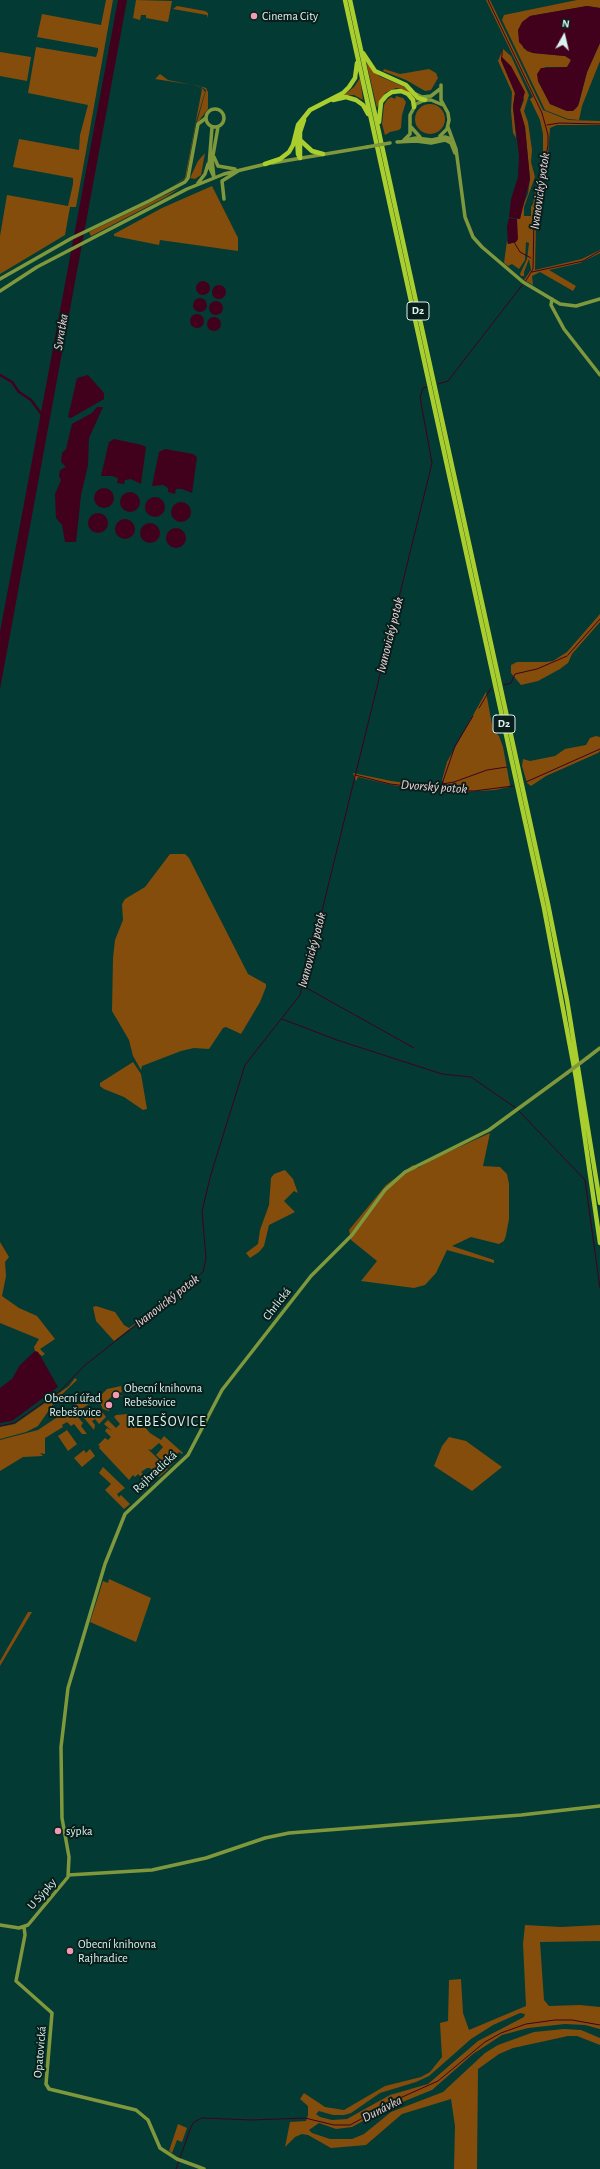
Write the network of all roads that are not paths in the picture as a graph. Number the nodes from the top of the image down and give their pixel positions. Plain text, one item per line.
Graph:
1 (345, 0) edge
2 (350, 0) edge
3 (360, 46) junction
4 (356, 51) junction
5 (440, 89) junction
6 (413, 92) junction
7 (425, 100) junction
8 (431, 100) junction
9 (443, 105) junction
10 (414, 107) junction
11 (206, 118) junction
12 (303, 118) junction
13 (372, 123) junction
14 (410, 123) junction
15 (212, 127) junction
16 (218, 127) junction
17 (448, 127) junction
18 (380, 137) junction
19 (437, 138) junction
20 (423, 139) junction
21 (300, 140) junction
22 (404, 140) junction
23 (397, 142) junction
24 (454, 144) junction
25 (324, 154) junction
26 (212, 156) junction
27 (300, 158) junction
28 (265, 164) junction
29 (458, 165) junction
30 (241, 169) junction
31 (214, 177) junction
32 (197, 184) junction
33 (224, 199) dead end
34 (0, 279) edge
35 (0, 291) edge
36 (552, 299) junction
37 (600, 299) edge
38 (600, 375) edge
39 (600, 1048) edge
40 (600, 1203) edge
41 (600, 1243) edge
42 (222, 1390) joint
43 (600, 1806) edge
44 (62, 1823) joint
45 (68, 1875) junction
46 (0, 1925) edge
47 (24, 1927) junction
48 (204, 2169) edge

1 - 4 highway, D2
2 - 3 highway, D2
3 - 6 highway
3 - 18 highway, D2
4 - 12 highway
4 - 13 highway, D2
5 - 6 street
5 - 8 street
5 - 9 street
6 - 7 highway
7 - 8 street
7 - 10 street
8 - 9 street
9 - 17 street
10 - 14 street
10 - 18 highway
11 - 15 street
11 - 16 street
11 - 34 street
12 - 27 highway
12 - 28 highway
13 - 21 highway
13 - 41 highway, D2
14 - 20 street
14 - 22 street
15 - 16 street
15 - 26 street
16 - 26 street
17 - 19 street
17 - 24 street
18 - 40 highway, D2
19 - 20 street
19 - 24 street
20 - 22 street
21 - 25 highway
21 - 27 highway
22 - 23 street
23 - 25 street, bridge
23 - 29 street
24 - 29 street
25 - 27 street
26 - 30 street
26 - 31 street
26 - 32 street
27 - 28 street
28 - 30 street
29 - 36 street
30 - 31 street
30 - 33 street
31 - 32 street
32 - 35 street
36 - 37 street
36 - 38 street
39 - 42 street, Chrlická, bridge
42 - 44 street, Rajhradická
43 - 45 street
44 - 45 street, U Sýpky
45 - 47 street, U Sýpky
46 - 47 street
47 - 48 street, Opatovická

